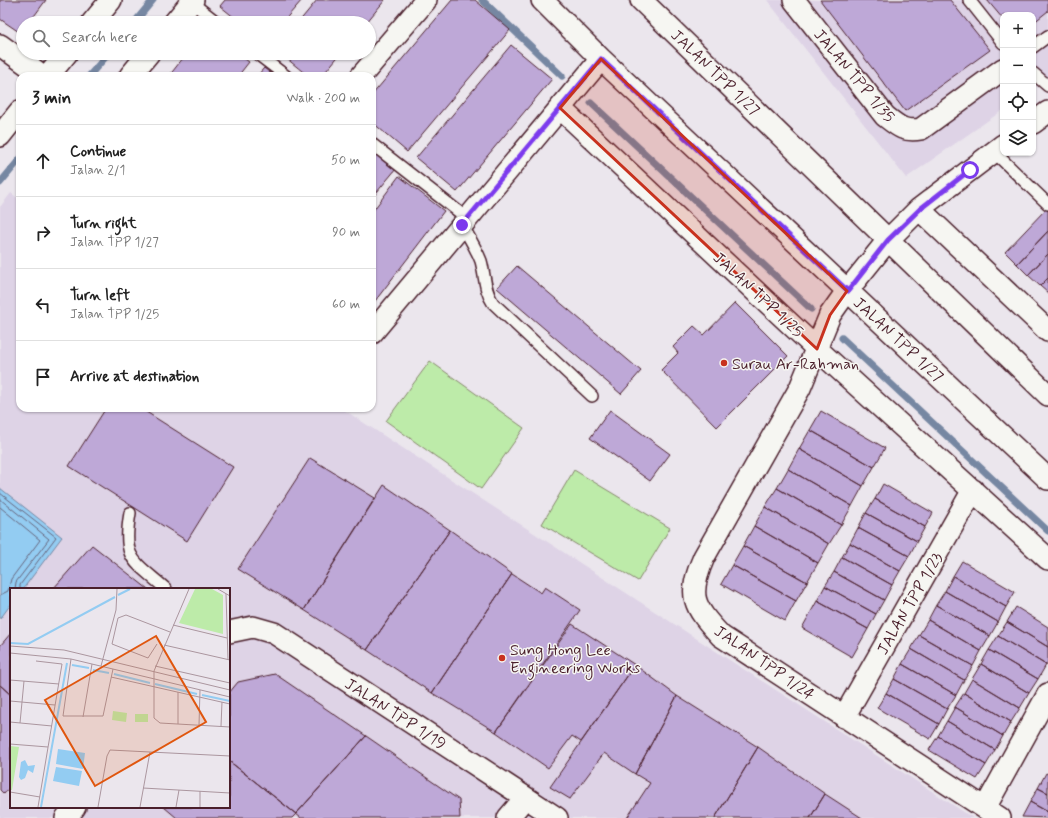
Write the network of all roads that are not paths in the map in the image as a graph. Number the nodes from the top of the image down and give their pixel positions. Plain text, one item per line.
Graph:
1 (111, 0) edge
2 (426, 0) edge
3 (542, 0) edge
4 (641, 0) edge
5 (794, 0) edge
6 (969, 0) edge
7 (192, 1) edge
8 (98, 16) edge
9 (180, 16) edge
10 (210, 16) edge
11 (1048, 36) edge
12 (1000, 39) edge
13 (0, 45) edge
14 (1036, 45) edge
15 (16, 57) edge
16 (376, 58) edge
17 (601, 59) junction
18 (21, 60) edge
19 (61, 60) edge
20 (143, 60) edge
21 (265, 60) edge
22 (375, 60) edge
23 (37, 72) edge
24 (51, 72) edge
25 (133, 72) edge
26 (281, 72) edge
27 (364, 72) edge
28 (1000, 72) edge
29 (1036, 76) edge
30 (1048, 86) edge
31 (560, 108) junction
32 (1048, 112) edge
33 (16, 116) edge
34 (1036, 121) edge
35 (0, 136) edge
36 (376, 147) edge
37 (998, 148) edge
38 (1048, 204) edge
39 (920, 209) junction
40 (465, 222) junction
41 (888, 240) junction
42 (848, 291) junction
43 (376, 328) edge
44 (1048, 331) edge
45 (817, 349) junction
46 (1048, 395) edge
47 (592, 396) dead end
48 (1048, 479) edge
49 (973, 490) junction
50 (130, 513) dead end
51 (1048, 559) edge
52 (165, 588) edge
53 (230, 632) edge
54 (1048, 694) edge
55 (844, 717) junction
56 (525, 798) junction
57 (74, 808) edge
58 (992, 813) edge
59 (66, 818) edge
60 (508, 818) edge
61 (557, 818) edge

1 - 8 street
2 - 16 street
3 - 17 street, JALAN TPP 1/27
4 - 41 street, JALAN TPP 1/27
5 - 28 street, JALAN TPP 1/35
6 - 12 lane
7 - 9 street
7 - 10 lane
11 - 14 lane
13 - 15 street
17 - 31 street
17 - 42 street, JALAN TPP 1/27
18 - 23 street
19 - 24 street
20 - 25 street
21 - 26 lane
22 - 27 street
29 - 30 lane
31 - 40 street
31 - 45 street, JALAN TPP 1/25
32 - 34 street
33 - 35 street
36 - 40 lane
37 - 38 lane
37 - 39 street, JALAN TPP 1/24
39 - 41 street, JALAN TPP 1/24
39 - 44 street
40 - 43 street
40 - 47 lane
41 - 42 street, JALAN TPP 1/24
41 - 46 street, JALAN TPP 1/27
42 - 45 street, JALAN TPP 1/24
42 - 48 street, JALAN TPP 1/27
45 - 49 street, JALAN TPP 1/25
45 - 55 street, JALAN TPP 1/24
49 - 51 street, JALAN TPP 1/25
49 - 55 street, JALAN TPP 1/23
50 - 52 lane
53 - 56 street, JALAN TPP 1/19
54 - 58 street
55 - 58 street, JALAN TPP 1/24
56 - 60 street
56 - 61 street, JALAN TPP 1/19
57 - 59 street

